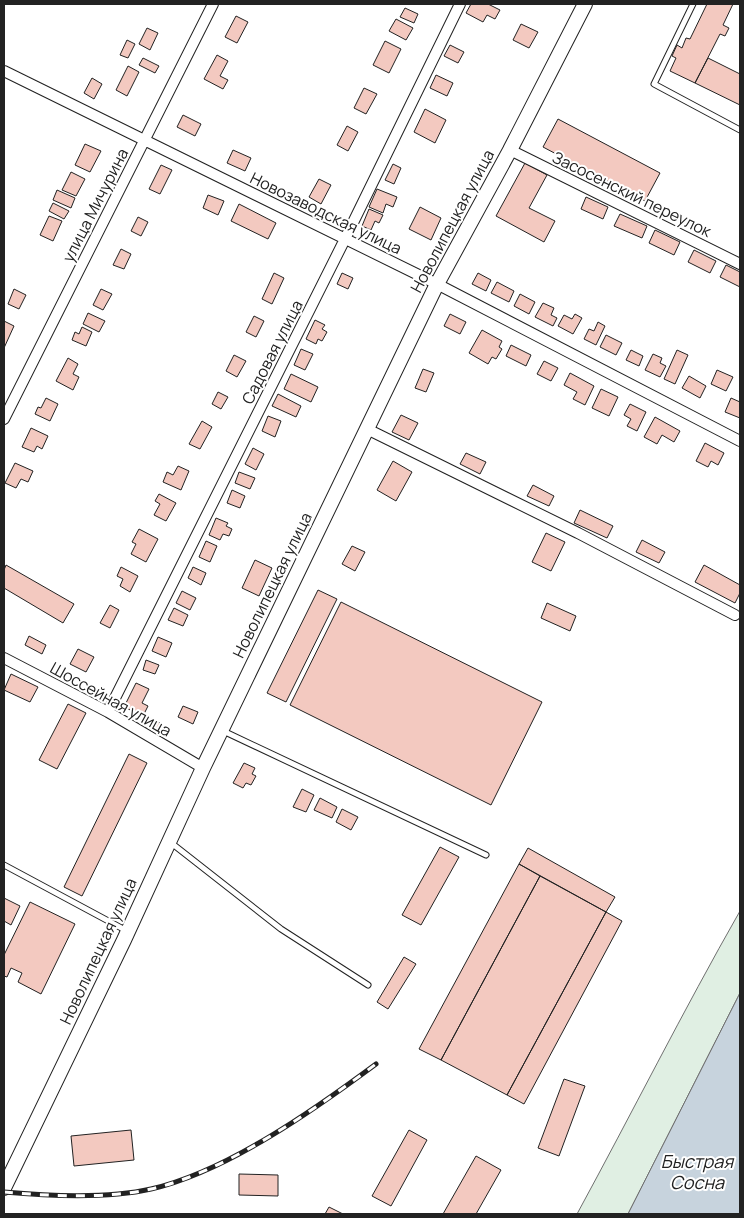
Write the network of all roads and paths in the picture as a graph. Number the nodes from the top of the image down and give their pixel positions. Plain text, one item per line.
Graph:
1 (212, 4) edge
2 (460, 4) edge
3 (585, 4) edge
4 (692, 4) edge
5 (4, 71) edge
6 (740, 130) edge
7 (144, 142) junction
8 (510, 150) junction
9 (346, 239) junction
10 (740, 264) edge
11 (437, 284) junction
12 (4, 419) edge
13 (367, 429) junction
14 (740, 440) edge
15 (735, 615) dead end
16 (4, 658) edge
17 (108, 712) junction
18 (221, 730) junction
19 (203, 768) junction
20 (169, 842) junction
21 (486, 855) dead end
22 (4, 865) edge
23 (128, 932) junction
24 (368, 985) dead end
25 (4, 1186) edge

1 - 7 street, улица Мичурина
2 - 9 street, Садовая улица
3 - 8 street, Новолипецкая улица
4 - 6 lane
5 - 7 street, Новозаводская улица
7 - 9 street, Новозаводская улица
7 - 12 street, улица Мичурина
8 - 10 street, Засосенский переулок
8 - 11 street, Новолипецкая улица
9 - 11 street, Новозаводская улица
9 - 17 street, Садовая улица
11 - 13 street, Новолипецкая улица
11 - 14 street, Новозаводская улица
13 - 15 street
13 - 18 street, Новолипецкая улица
16 - 17 street, Шоссейная улица
17 - 19 street, Шоссейная улица
18 - 19 street, Новолипецкая улица
18 - 21 lane
19 - 20 street, Новолипецкая улица
20 - 23 street, Новолипецкая улица
20 - 24 lane
22 - 23 lane
23 - 25 street, Новолипецкая улица

